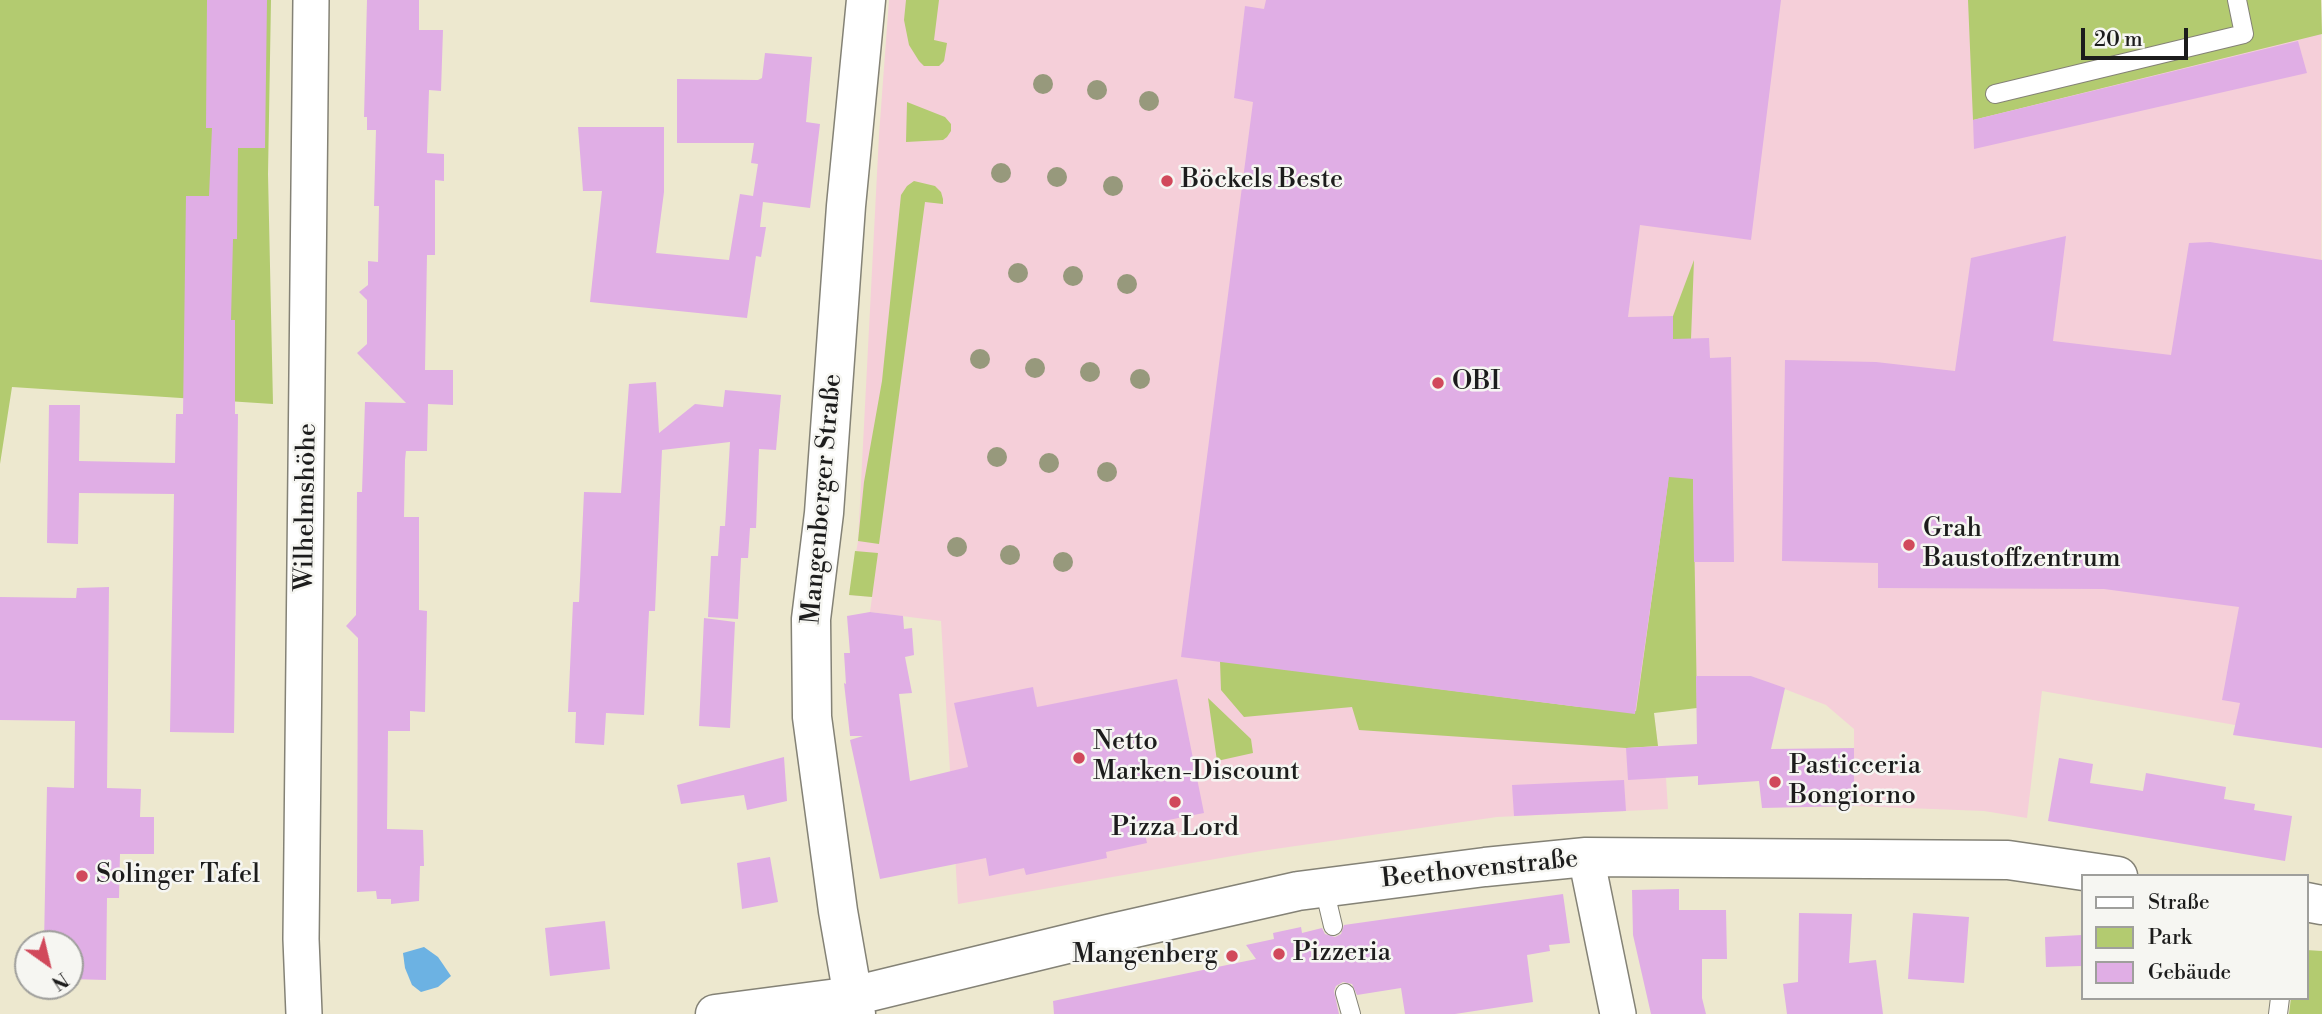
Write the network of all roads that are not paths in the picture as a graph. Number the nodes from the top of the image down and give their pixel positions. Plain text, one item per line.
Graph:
1 (311, 0) edge
2 (866, 0) edge
3 (2237, 0) edge
4 (1995, 94) dead end
5 (1586, 857) junction
6 (2104, 874) edge
7 (1324, 888) junction
8 (1333, 926) dead end
9 (1345, 993) dead end
10 (854, 1005) edge
11 (304, 1014) edge
12 (715, 1014) edge
13 (1350, 1014) edge
14 (1618, 1014) edge

1 - 11 street, Wilhelmshöhe
2 - 10 main road, Mangenberger Straße
3 - 4 lane
5 - 6 main road, Beethovenstraße
5 - 7 main road, Beethovenstraße
5 - 14 street
7 - 8 lane
7 - 10 main road, Beethovenstraße
9 - 13 lane
10 - 12 main road, Beethovenstraße

